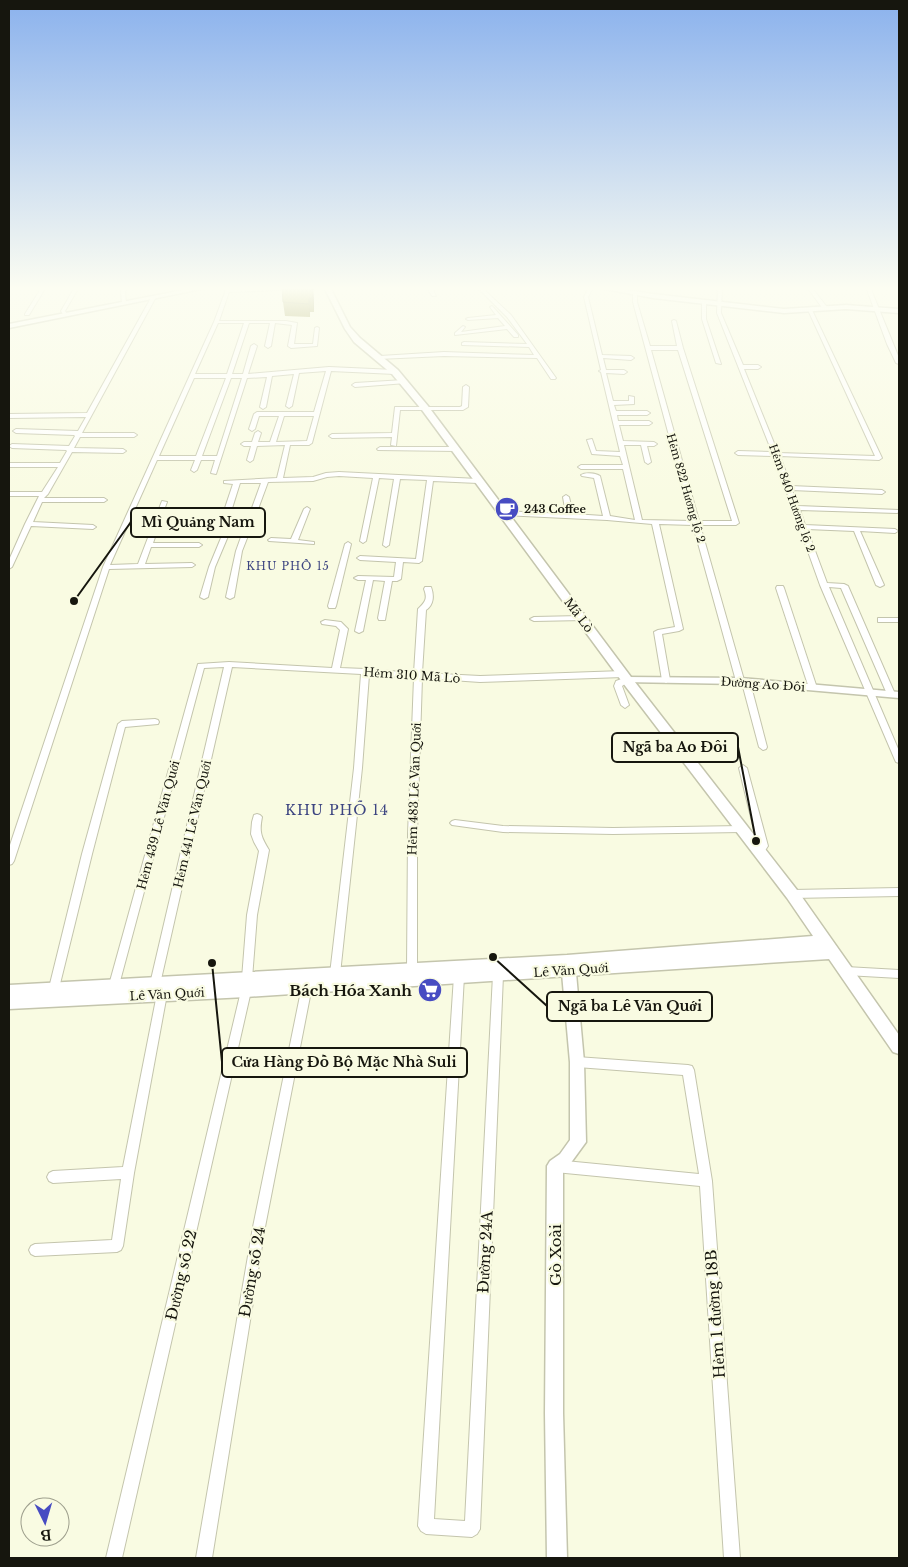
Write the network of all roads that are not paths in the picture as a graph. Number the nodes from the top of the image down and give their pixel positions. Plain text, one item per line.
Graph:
1 (119, 360) edge
2 (199, 360) edge
3 (234, 360) edge
4 (249, 360) edge
5 (382, 360) edge
6 (541, 360) edge
7 (600, 360) edge
8 (651, 360) edge
9 (684, 360) edge
10 (718, 360) edge
11 (737, 360) edge
12 (834, 360) edge
13 (719, 363) dead end
14 (740, 367) junction
15 (758, 367) dead end
16 (329, 369) junction
17 (602, 371) junction
18 (297, 372) junction
19 (396, 372) junction
20 (624, 372) dead end
21 (270, 374) junction
22 (192, 376) junction
23 (229, 376) junction
24 (244, 376) junction
25 (553, 378) dead end
26 (404, 382) junction
27 (355, 385) dead end
28 (466, 387) dead end
29 (631, 397) dead end
30 (611, 403) junction
31 (289, 406) dead end
32 (263, 407) dead end
33 (425, 408) junction
34 (614, 413) junction
35 (647, 413) dead end
36 (282, 414) junction
37 (316, 414) junction
38 (88, 415) junction
39 (9, 416) edge
40 (615, 423) junction
41 (649, 423) dead end
42 (16, 431) dead end
43 (78, 434) junction
44 (134, 435) dead end
45 (394, 435) junction
46 (332, 436) dead end
47 (590, 440) dead end
48 (273, 443) junction
49 (244, 444) dead end
50 (255, 444) junction
51 (288, 444) junction
52 (620, 444) junction
53 (644, 444) junction
54 (654, 444) dead end
55 (394, 445) dead end
56 (12, 446) dead end
57 (70, 449) junction
58 (380, 449) dead end
59 (456, 449) junction
60 (123, 451) dead end
61 (738, 453) dead end
62 (622, 454) junction
63 (776, 454) junction
64 (156, 458) junction
65 (198, 458) junction
66 (219, 458) junction
67 (250, 460) dead end
68 (648, 462) dead end
69 (9, 465) edge
70 (62, 465) junction
71 (581, 467) dead end
72 (625, 467) junction
73 (194, 470) dead end
74 (214, 474) dead end
75 (584, 474) dead end
76 (376, 476) junction
77 (397, 477) junction
78 (430, 478) junction
79 (279, 480) junction
80 (478, 480) junction
81 (265, 481) junction
82 (226, 482) dead end
83 (237, 482) junction
84 (787, 488) junction
85 (882, 492) dead end
86 (9, 494) edge
87 (44, 494) junction
88 (566, 497) dead end
89 (40, 500) junction
90 (104, 500) dead end
91 (164, 502) dead end
92 (795, 508) junction
93 (307, 509) dead end
94 (897, 512) dead end
95 (502, 513) junction
96 (160, 515) junction
97 (570, 516) junction
98 (606, 518) junction
99 (228, 520) junction
100 (252, 521) junction
101 (639, 522) junction
102 (655, 522) junction
103 (697, 523) junction
104 (28, 524) junction
105 (92, 527) dead end
106 (802, 527) junction
107 (856, 529) junction
108 (895, 531) dead end
109 (271, 540) dead end
110 (294, 541) junction
111 (363, 541) dead end
112 (312, 542) dead end
113 (348, 544) dead end
114 (149, 545) junction
115 (199, 545) dead end
116 (360, 558) dead end
117 (385, 559) junction
118 (400, 560) junction
119 (192, 565) dead end
120 (141, 566) junction
121 (9, 567) edge
122 (106, 567) junction
123 (358, 578) dead end
124 (370, 578) junction
125 (389, 578) junction
126 (824, 585) junction
127 (880, 585) dead end
128 (780, 588) dead end
129 (428, 589) dead end
130 (204, 597) dead end
131 (230, 597) dead end
132 (332, 606) dead end
133 (382, 618) dead end
134 (581, 618) junction
135 (534, 619) dead end
136 (882, 620) dead end
137 (899, 620) edge
138 (325, 622) dead end
139 (359, 631) dead end
140 (229, 664) junction
141 (201, 666) joint
142 (336, 669) junction
143 (365, 671) junction
144 (418, 675) junction
145 (625, 677) junction
146 (666, 680) junction
147 (743, 681) junction
148 (813, 688) junction
149 (869, 692) junction
150 (895, 695) edge
151 (626, 705) dead end
152 (155, 722) dead end
153 (763, 747) dead end
154 (899, 760) edge
155 (743, 768) dead end
156 (257, 817) dead end
157 (455, 823) dead end
158 (742, 829) junction
159 (759, 852) junction
160 (9, 860) edge
161 (899, 892) edge
162 (792, 894) junction
163 (829, 947) junction
164 (568, 966) junction
165 (412, 969) junction
166 (846, 971) junction
167 (335, 974) junction
168 (899, 974) edge
169 (498, 975) junction
170 (459, 976) junction
171 (246, 984) junction
172 (114, 985) junction
173 (307, 986) junction
174 (54, 988) junction
175 (158, 989) junction
176 (9, 991) edge
177 (80, 993) junction
178 (9, 1002) edge
179 (899, 1047) edge
180 (577, 1062) junction
181 (555, 1166) junction
182 (128, 1172) junction
183 (53, 1178) dead end
184 (706, 1181) junction
185 (35, 1250) dead end
186 (114, 1558) edge
187 (204, 1558) edge
188 (557, 1558) edge
189 (732, 1558) edge

1 - 38 street
2 - 22 street
3 - 23 street
4 - 24 street
5 - 19 main road, Mã Lò
6 - 25 street
7 - 17 street
8 - 103 street, Hẻm 822 Hương lộ 2
9 - 103 street
10 - 13 street
11 - 14 street, Hẻm 840 Hương lộ 2
12 - 63 street
14 - 15 street
14 - 63 street, Hẻm 840 Hương lộ 2
16 - 18 street
16 - 19 street
16 - 37 street
17 - 20 street
17 - 30 street
18 - 21 street
18 - 31 street
19 - 26 main road, Mã Lò
21 - 24 street
21 - 32 street
22 - 23 street
22 - 64 street
23 - 24 street
23 - 65 street
24 - 66 street
26 - 27 street
26 - 33 main road, Mã Lò
28 - 33 street
29 - 30 street
30 - 34 street
33 - 45 street
33 - 59 main road, Mã Lò
34 - 35 street
34 - 40 street
36 - 37 street
36 - 48 street
36 - 50 street
37 - 51 street
38 - 39 street
38 - 43 street
40 - 41 street
40 - 52 street
42 - 43 street
43 - 44 street
43 - 57 street
45 - 46 street
45 - 55 street
47 - 62 street
48 - 50 street
48 - 51 street
49 - 50 street
50 - 67 street
51 - 79 street
52 - 53 street
52 - 62 street
53 - 54 street
53 - 68 street
56 - 57 street
57 - 60 street
57 - 70 street
58 - 59 street
59 - 80 main road, Mã Lò
61 - 63 street
62 - 72 street
63 - 84 street, Hẻm 840 Hương lộ 2
64 - 65 street
64 - 122 street
65 - 66 street
65 - 73 street
66 - 74 street
69 - 70 street
70 - 87 street
71 - 72 street
72 - 101 street
75 - 98 street
76 - 77 street
76 - 79 street
76 - 111 street
77 - 78 street
77 - 117 street
78 - 80 street
78 - 118 street
79 - 81 street
80 - 95 main road, Mã Lò
81 - 83 street
81 - 100 street
82 - 83 street
83 - 99 street
84 - 85 street
84 - 92 street, Hẻm 840 Hương lộ 2
86 - 87 street
87 - 89 street
88 - 97 street
89 - 90 street
89 - 104 street
91 - 96 street
92 - 94 street
92 - 106 street, Hẻm 840 Hương lộ 2
93 - 110 street
95 - 97 street
95 - 134 main road, Mã Lò
96 - 99 street
96 - 114 street
97 - 98 street
98 - 101 street
99 - 100 street
99 - 130 street
100 - 131 street
101 - 102 street
102 - 103 street
102 - 146 street
103 - 147 street, Hẻm 822 Hương lộ 2
104 - 105 street
104 - 121 street
106 - 107 street
106 - 126 street, Hẻm 840 Hương lộ 2
107 - 108 street
107 - 127 street
109 - 110 street
110 - 112 street
113 - 132 street
114 - 115 street
114 - 120 street
116 - 117 street
117 - 118 street
118 - 125 street
119 - 120 street
120 - 122 street
122 - 160 street
123 - 124 street
124 - 125 street
124 - 139 street
125 - 133 street
126 - 149 street, Hẻm 840 Hương lộ 2
126 - 150 street
128 - 148 street
129 - 144 street, Hẻm 483 Lê Văn Quới
134 - 135 street
134 - 145 main road, Mã Lò
136 - 137 street
138 - 142 street
140 - 141 street, Hẻm 310 Mã Lò
140 - 142 street, Hẻm 310 Mã Lò
140 - 175 street, Hẻm 441 Lê Văn Quới
141 - 172 street, Hẻm 439 Lê Văn Quới
142 - 143 street, Hẻm 310 Mã Lò
143 - 144 street, Hẻm 310 Mã Lò
143 - 167 street
144 - 145 street, Hẻm 310 Mã Lò
144 - 165 street, Hẻm 483 Lê Văn Quới
145 - 146 street, Đường Ao Đôi
145 - 151 street
145 - 158 main road, Mã Lò
146 - 147 street, Đường Ao Đôi
147 - 148 street, Đường Ao Đôi
147 - 153 street, Hẻm 822 Hương lộ 2
148 - 149 street, Đường Ao Đôi
149 - 150 street, Đường Ao Đôi
149 - 154 street, Hẻm 840 Hương lộ 2
152 - 174 street
155 - 159 street
156 - 171 street, Đường số 22
157 - 158 street
158 - 159 main road, Mã Lò
159 - 162 main road, Mã Lò
161 - 162 street
162 - 163 main road, Mã Lò
163 - 164 main road, Lê Văn Quới
163 - 166 main road, Mã Lò
164 - 165 main road, Lê Văn Quới
164 - 169 main road, Lê Văn Quới
164 - 180 street
165 - 167 main road, Lê Văn Quới
166 - 168 street
166 - 179 main road, Mã Lò
167 - 171 main road, Lê Văn Quới
169 - 170 main road, Lê Văn Quới
169 - 170 street, Đường 24A
170 - 173 main road, Lê Văn Quới
171 - 173 main road, Lê Văn Quới
171 - 175 main road, Lê Văn Quới
171 - 186 street, Đường số 22
172 - 175 main road, Lê Văn Quới
172 - 177 main road, Lê Văn Quới
173 - 187 street, Đường số 24
174 - 176 main road, Lê Văn Quới
174 - 177 main road, Lê Văn Quới
175 - 177 main road, Lê Văn Quới
175 - 182 street, Hẻm 441 Lê Văn Quới
177 - 178 main road, Lê Văn Quới
180 - 181 street
180 - 184 street, Hẻm 1 đường 18B
181 - 184 street
181 - 188 street, Gò Xoài
182 - 183 street
182 - 185 street, Hẻm 441 Lê Văn Quới
184 - 189 street, Hẻm 1 đường 18B

